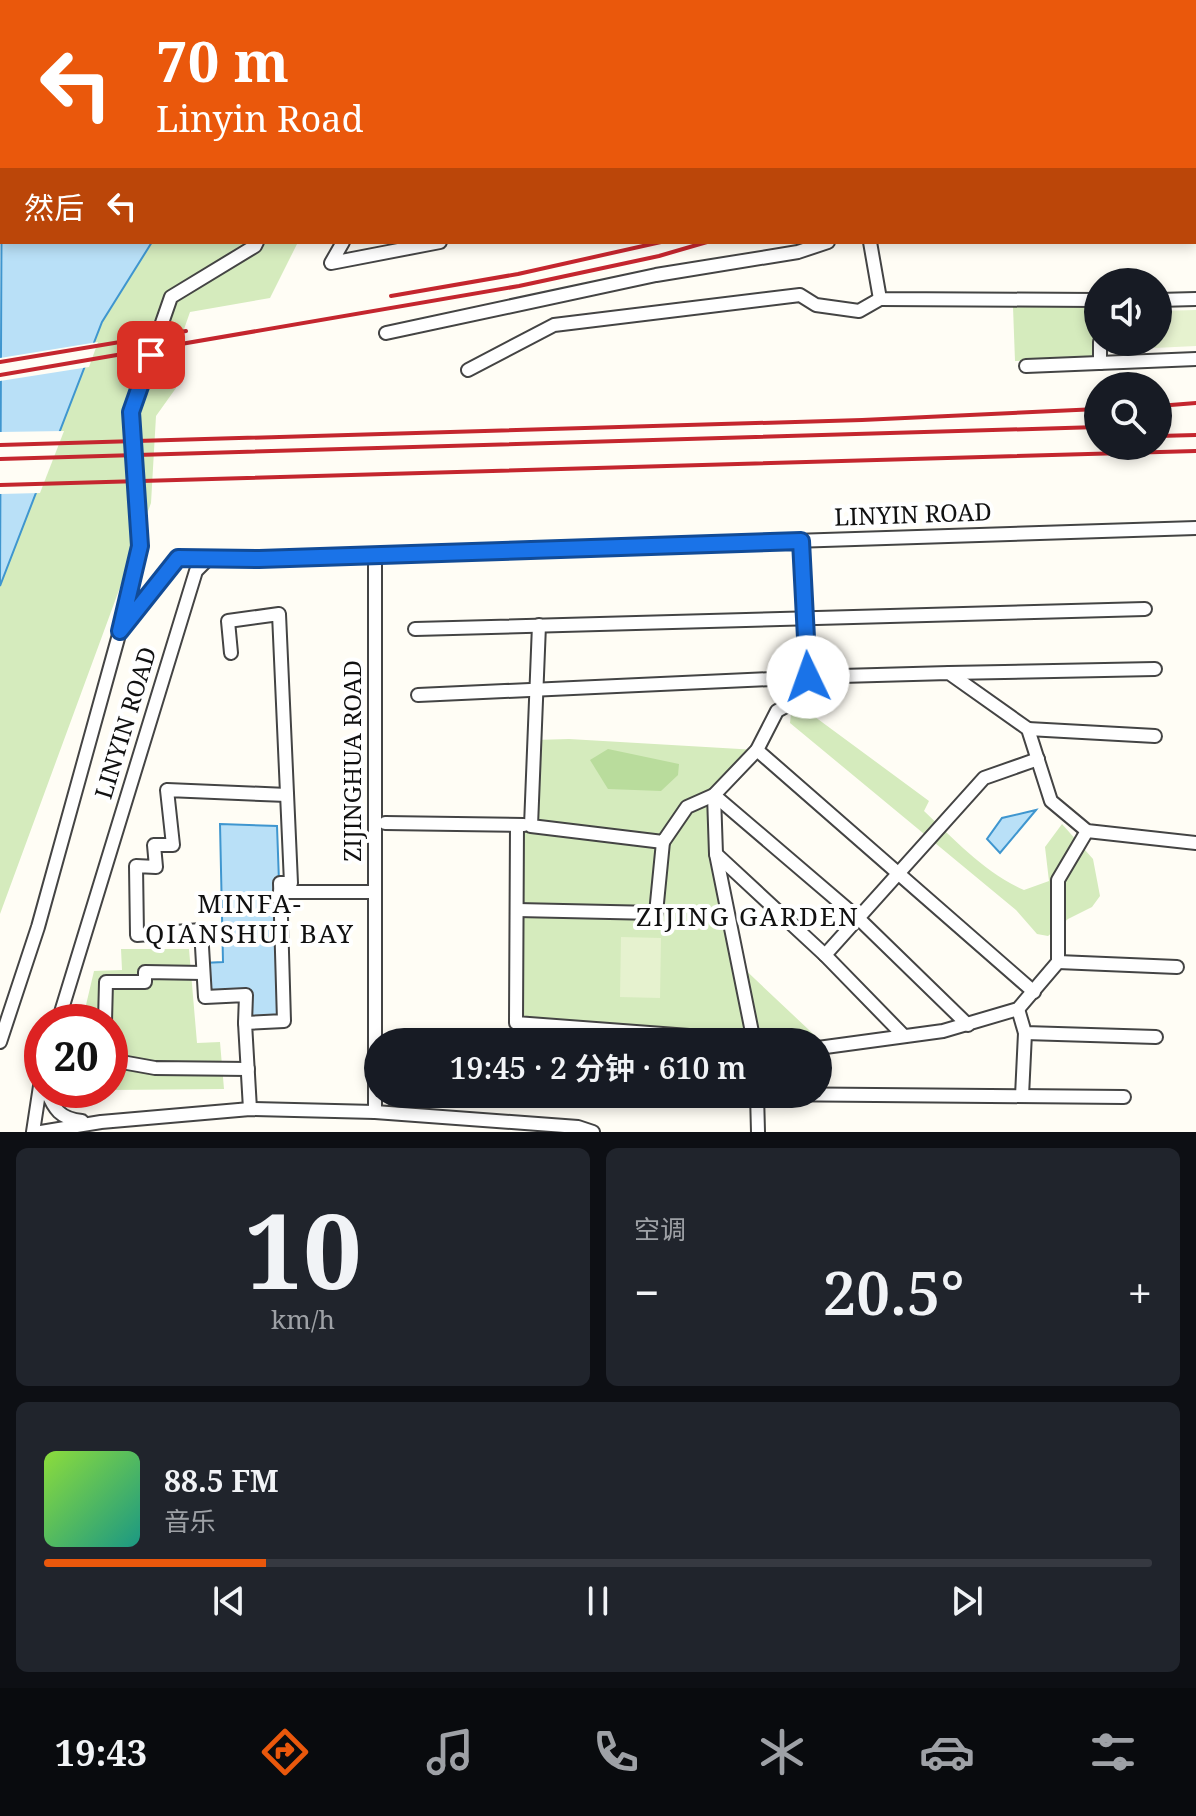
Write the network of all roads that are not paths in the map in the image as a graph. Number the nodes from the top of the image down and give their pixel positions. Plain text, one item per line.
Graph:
1 (256, 244) edge
2 (342, 244) edge
3 (420, 244) edge
4 (822, 244) edge
5 (870, 244) edge
6 (880, 299) junction
7 (1196, 299) edge
8 (1084, 300) edge
9 (1172, 300) edge
10 (386, 333) dead end
11 (1100, 356) edge
12 (1196, 359) edge
13 (1100, 363) junction
14 (1026, 366) dead end
15 (468, 370) dead end
16 (1196, 528) edge
17 (801, 541) junction
18 (375, 555) junction
19 (207, 560) junction
20 (1145, 609) dead end
21 (805, 618) junction
22 (539, 625) junction
23 (415, 629) dead end
24 (120, 631) junction
25 (231, 653) dead end
26 (1155, 669) dead end
27 (949, 673) junction
28 (841, 676) junction
29 (808, 677) junction
30 (537, 689) junction
31 (809, 693) junction
32 (418, 695) dead end
33 (1028, 729) junction
34 (1155, 736) dead end
35 (757, 750) junction
36 (1038, 759) junction
37 (287, 795) junction
38 (714, 795) junction
39 (385, 823) dead end
40 (517, 825) junction
41 (531, 826) junction
42 (1087, 831) junction
43 (663, 842) junction
44 (1196, 843) edge
45 (716, 854) junction
46 (898, 873) junction
47 (280, 892) junction
48 (374, 892) junction
49 (517, 910) junction
50 (858, 918) junction
51 (825, 955) junction
52 (1058, 962) junction
53 (1177, 967) dead end
54 (203, 973) junction
55 (1034, 992) junction
56 (64, 1004) edge
57 (105, 1004) edge
58 (1018, 1009) junction
59 (245, 1023) junction
60 (968, 1025) junction
61 (583, 1028) edge
62 (751, 1028) edge
63 (1025, 1033) junction
64 (904, 1036) junction
65 (1156, 1037) dead end
66 (0, 1042) edge
67 (832, 1046) edge
68 (128, 1063) edge
69 (248, 1069) junction
70 (832, 1095) edge
71 (1022, 1096) junction
72 (1124, 1097) dead end
73 (37, 1108) edge
74 (54, 1108) edge
75 (757, 1108) edge
76 (250, 1109) junction
77 (375, 1112) junction
78 (101, 1122) junction
79 (33, 1132) edge
80 (41, 1132) edge
81 (593, 1132) edge
82 (758, 1132) edge

1 - 24 street
2 - 3 street
4 - 10 street
5 - 6 street
6 - 8 street
6 - 15 street
7 - 9 street
11 - 13 street
12 - 13 street
13 - 14 street
16 - 17 street, LINYIN ROAD
17 - 18 street, LINYIN ROAD
17 - 21 street
18 - 19 street, LINYIN ROAD
18 - 48 street, ZIJINGHUA ROAD
19 - 24 street
19 - 56 street, LINYIN ROAD
20 - 21 street
21 - 22 street
21 - 29 street
22 - 23 street
22 - 30 street
24 - 66 street
25 - 37 street
26 - 27 street
27 - 28 street
27 - 33 street
28 - 29 street
28 - 31 street
29 - 30 street
29 - 31 street
30 - 32 street
30 - 41 street
31 - 35 street
33 - 34 street
33 - 36 street
35 - 38 street
35 - 46 street
36 - 42 street
36 - 46 street
37 - 47 street
37 - 54 street
38 - 43 street
38 - 45 street
38 - 50 street
39 - 40 street
40 - 41 street
40 - 49 street
41 - 43 street
42 - 44 street
42 - 52 street
43 - 49 street
45 - 51 street
45 - 62 street
46 - 50 street
46 - 55 street
47 - 48 street
47 - 59 street
48 - 77 street, ZIJINGHUA ROAD
49 - 61 street
50 - 51 street
50 - 60 street
51 - 64 street
52 - 53 street
52 - 55 street
54 - 57 street
54 - 59 street
55 - 58 street
58 - 60 street
58 - 63 street
59 - 69 street
60 - 64 street
63 - 65 street
63 - 71 street
64 - 67 street
68 - 69 street
69 - 76 street
70 - 71 street
71 - 72 street
73 - 79 street
74 - 78 street
75 - 82 street
76 - 77 street
76 - 78 street
77 - 81 street
78 - 80 street

